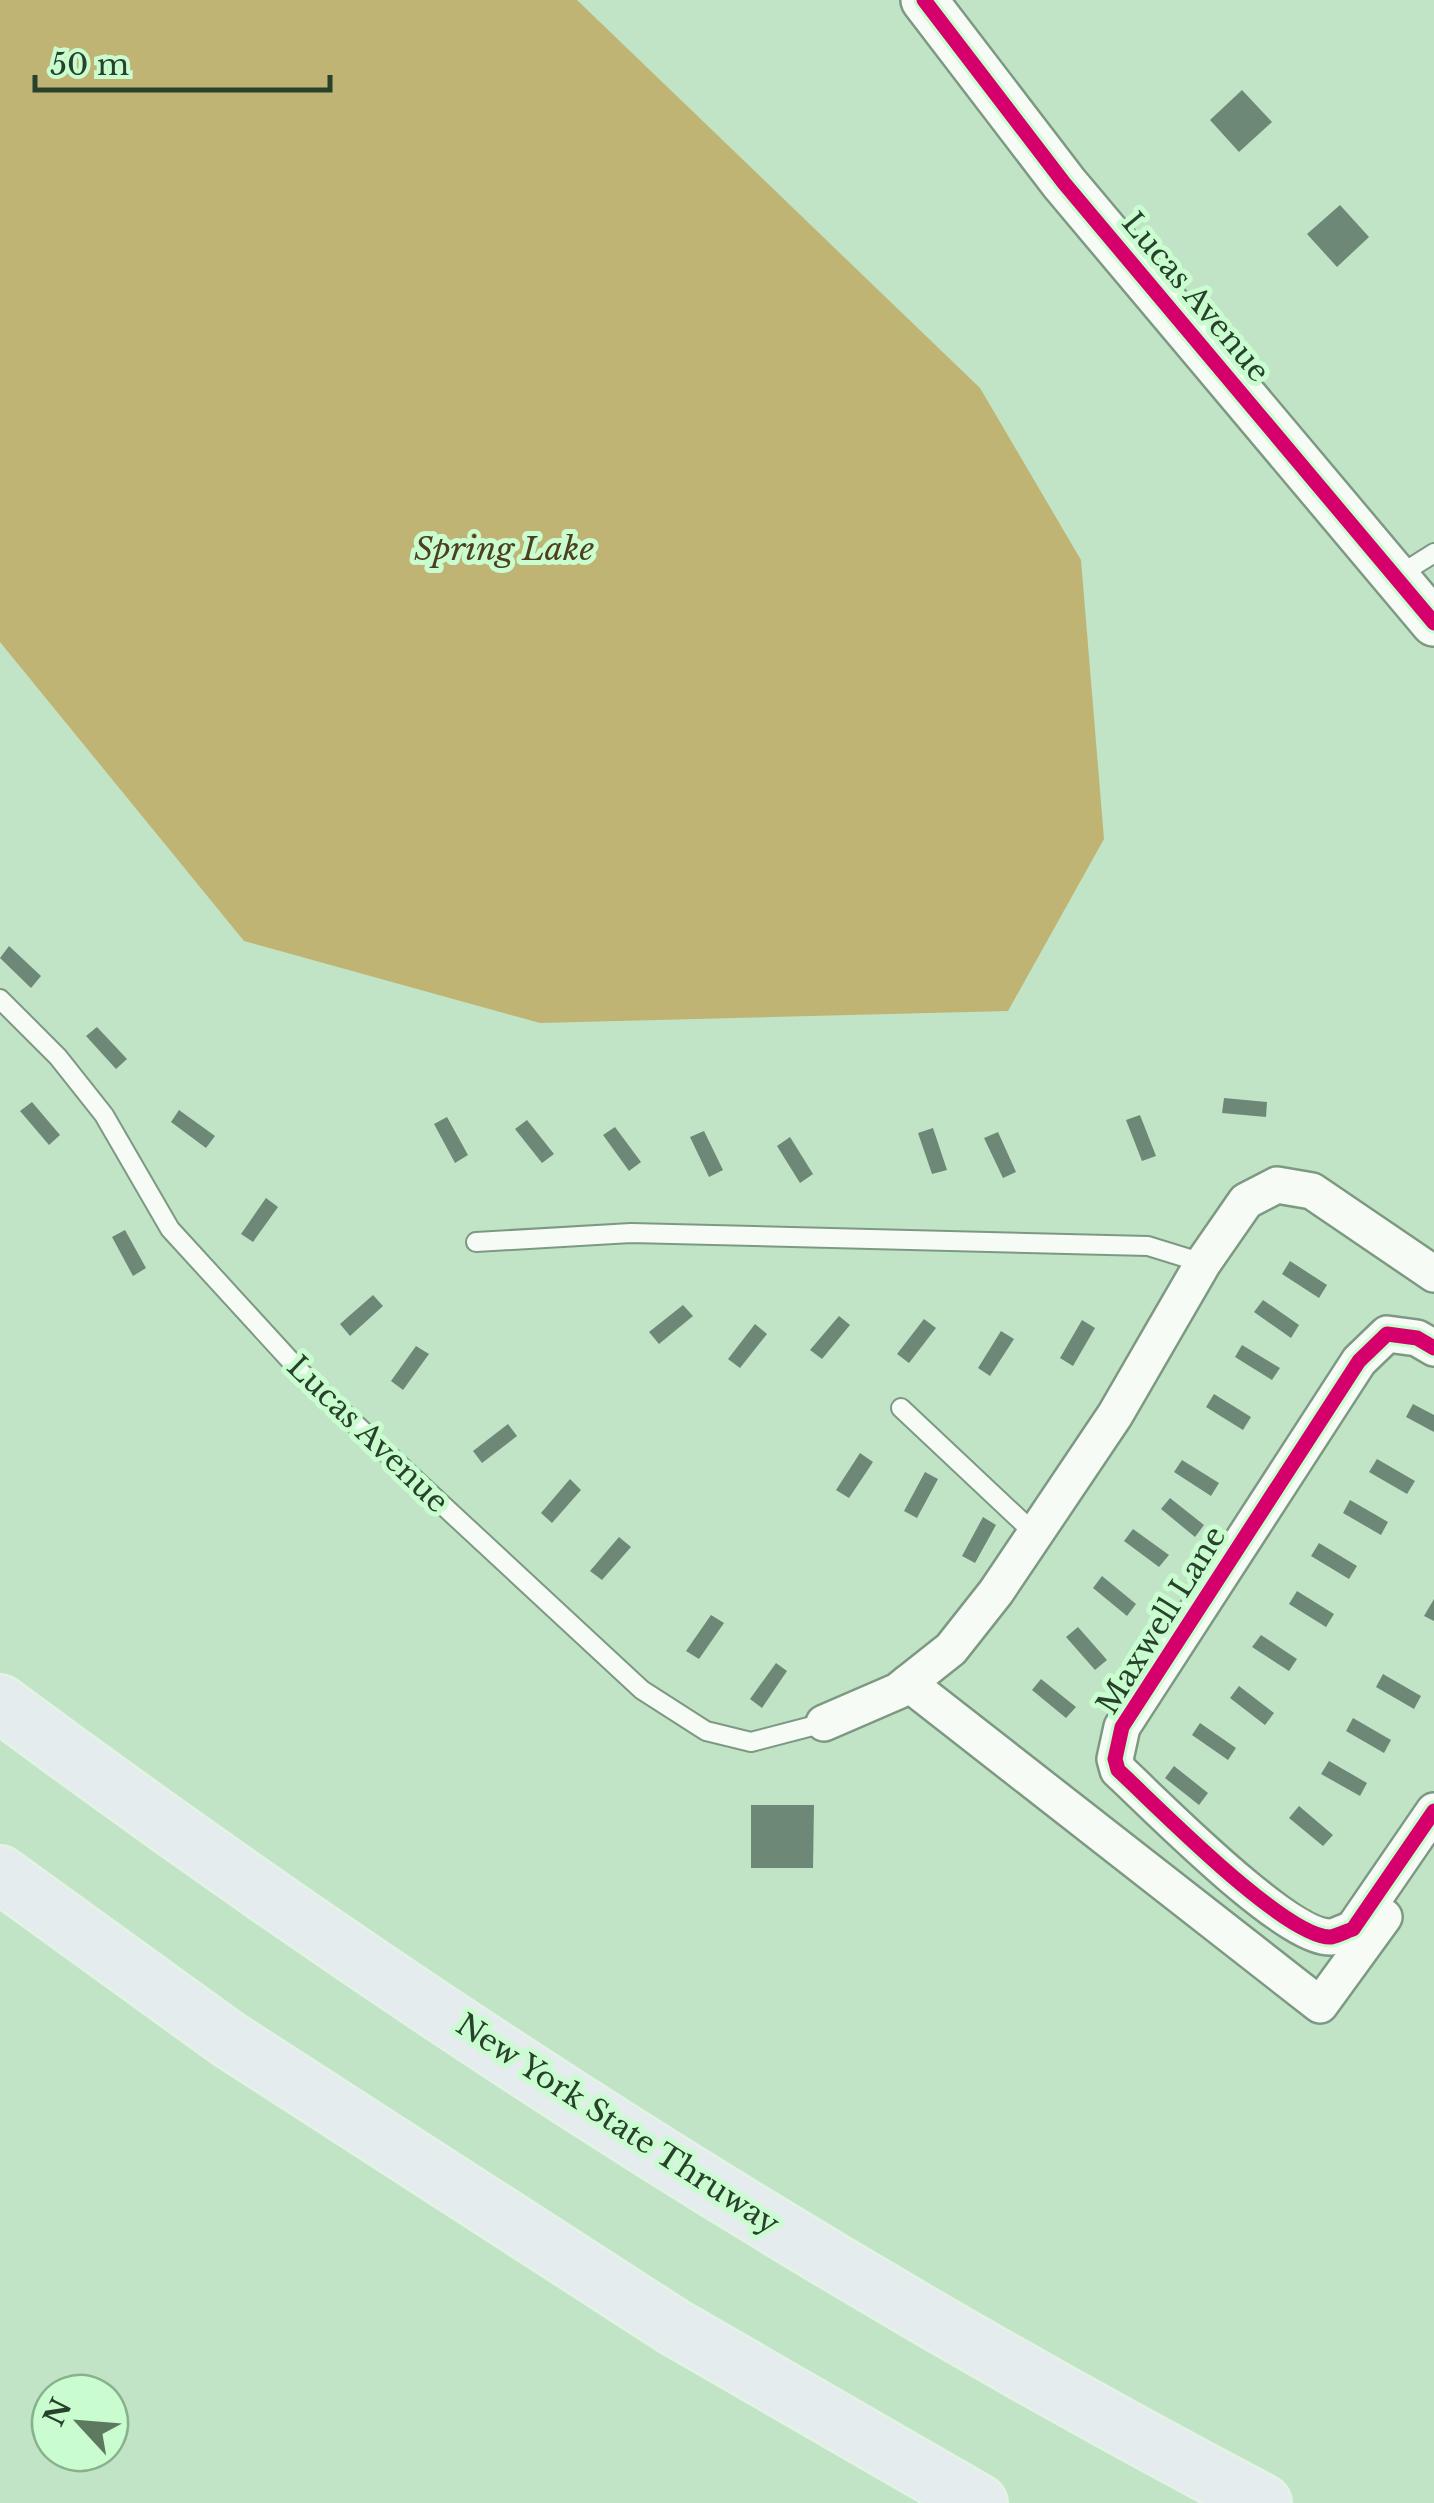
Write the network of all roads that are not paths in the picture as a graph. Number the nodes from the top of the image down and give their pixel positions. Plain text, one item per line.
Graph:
1 (924, 0) edge
2 (1434, 553) edge
3 (1395, 577) junction
4 (1434, 623) edge
5 (0, 999) edge
6 (476, 1242) dead end
7 (1203, 1263) junction
8 (1434, 1274) edge
9 (1434, 1348) edge
10 (901, 1408) dead end
11 (1035, 1534) junction
12 (908, 1683) junction
13 (0, 1703) edge
14 (824, 1723) joint
15 (1434, 1811) edge
16 (1434, 1848) edge
17 (0, 1874) edge
18 (979, 2503) edge
19 (1264, 2503) edge

1 - 3 street, Lucas Avenue
2 - 3 lane
3 - 4 street, Lucas Avenue
5 - 14 lane, Lucas Avenue
6 - 7 lane
7 - 8 street
7 - 11 street
9 - 15 street, Maxwell Lane
10 - 11 lane
11 - 12 street
12 - 14 street
12 - 16 street
13 - 19 highway, New York State Thruway
17 - 18 highway

